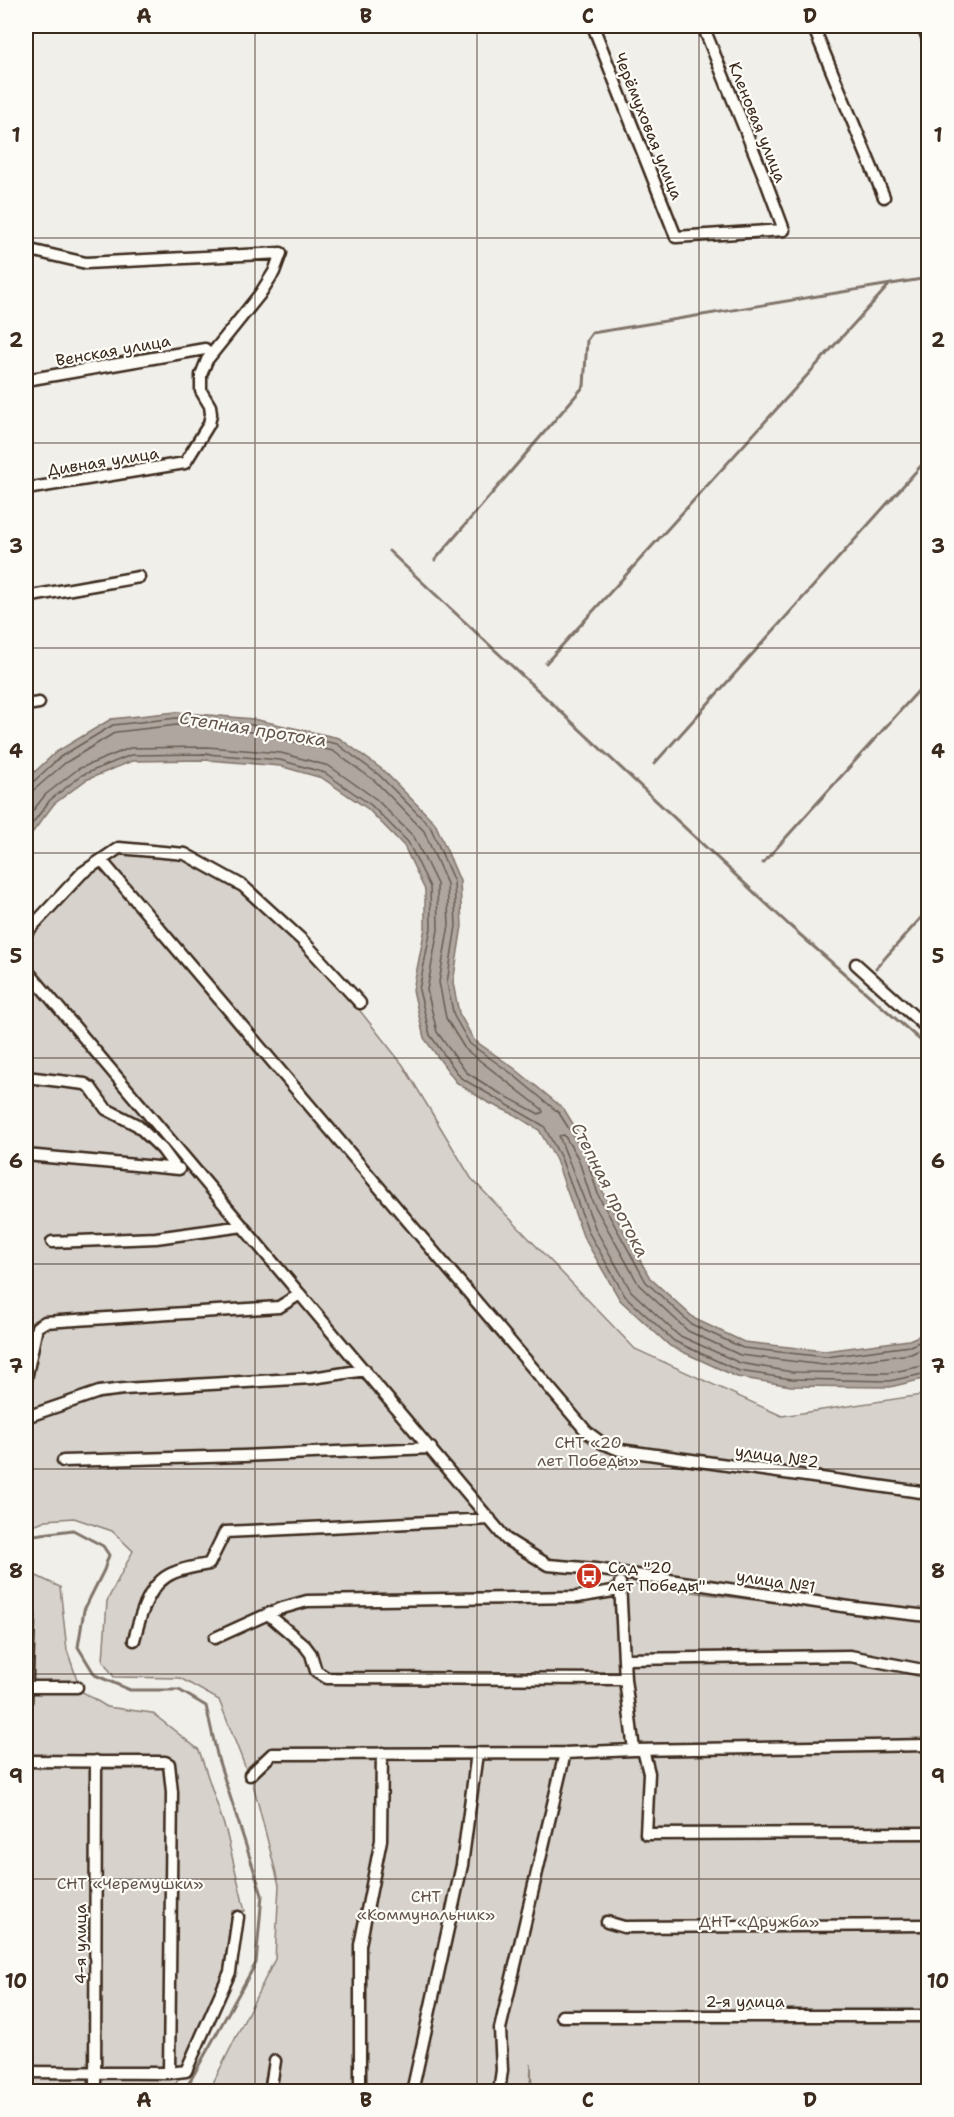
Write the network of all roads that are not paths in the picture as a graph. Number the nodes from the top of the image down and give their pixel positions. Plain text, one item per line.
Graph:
1 (593, 26) edge
2 (703, 26) edge
3 (813, 26) edge
4 (923, 26) edge
5 (928, 39) edge
6 (884, 197) dead end
7 (784, 230) joint
8 (26, 249) edge
9 (206, 349) dead end
10 (26, 380) edge
11 (26, 489) edge
12 (140, 577) dead end
13 (26, 597) edge
14 (39, 703) dead end
15 (26, 705) edge
16 (102, 861) junction
17 (26, 933) edge
18 (856, 964) dead end
19 (26, 969) edge
20 (360, 1003) dead end
21 (928, 1029) edge
22 (26, 1077) edge
23 (26, 1155) edge
24 (176, 1168) junction
25 (194, 1170) junction
26 (243, 1226) junction
27 (52, 1242) dead end
28 (300, 1294) junction
29 (365, 1370) junction
30 (26, 1378) edge
31 (26, 1417) edge
32 (431, 1448) junction
33 (63, 1461) dead end
34 (928, 1493) edge
35 (490, 1519) junction
36 (620, 1573) junction
37 (619, 1590) junction
38 (26, 1612) edge
39 (268, 1614) junction
40 (928, 1616) edge
41 (215, 1638) dead end
42 (134, 1640) dead end
43 (625, 1659) junction
44 (928, 1671) edge
45 (625, 1679) junction
46 (26, 1687) edge
47 (77, 1687) dead end
48 (26, 1702) edge
49 (928, 1745) edge
50 (638, 1750) junction
51 (382, 1753) junction
52 (477, 1753) junction
53 (565, 1753) junction
54 (26, 1761) edge
55 (96, 1761) junction
56 (250, 1775) dead end
57 (928, 1833) edge
58 (238, 1917) dead end
59 (607, 1922) dead end
60 (928, 1925) edge
61 (562, 2016) dead end
62 (928, 2016) edge
63 (275, 2061) dead end
64 (26, 2072) edge
65 (95, 2072) junction
66 (169, 2073) junction
67 (94, 2091) edge
68 (270, 2091) edge
69 (360, 2091) edge
70 (412, 2091) edge
71 (499, 2091) edge

1 - 7 street, Черёмуховая улица
2 - 7 street, Кленовая улица
3 - 6 street
4 - 5 street
8 - 11 street, Дивная улица
9 - 10 street, Венская улица
12 - 13 street
14 - 15 street
16 - 17 street
16 - 20 street
16 - 34 street, улица №2
18 - 21 street
19 - 25 street, улица №1
22 - 24 street
23 - 24 street
24 - 25 street
25 - 26 street, улица №1
26 - 27 street
26 - 28 street, улица №1
28 - 29 street, улица №1
28 - 30 street
29 - 31 street
29 - 32 street, улица №1
32 - 33 street
32 - 35 street, улица №1
35 - 36 street, улица №1
35 - 42 street
36 - 37 street
36 - 40 street, улица №1
37 - 39 street
37 - 43 street
38 - 46 street
39 - 41 street
39 - 45 street
43 - 44 street
43 - 45 street
45 - 50 street
46 - 47 street
46 - 48 street
49 - 50 street
50 - 53 street
50 - 57 street
51 - 52 street
51 - 56 street
51 - 69 street
52 - 53 street
52 - 70 street
53 - 71 street
54 - 55 street
55 - 65 street, 4-я улица
55 - 66 street
58 - 66 street
59 - 60 street
61 - 62 street, 2-я улица
63 - 68 street
64 - 65 street
65 - 66 street
65 - 67 street, 4-я улица

